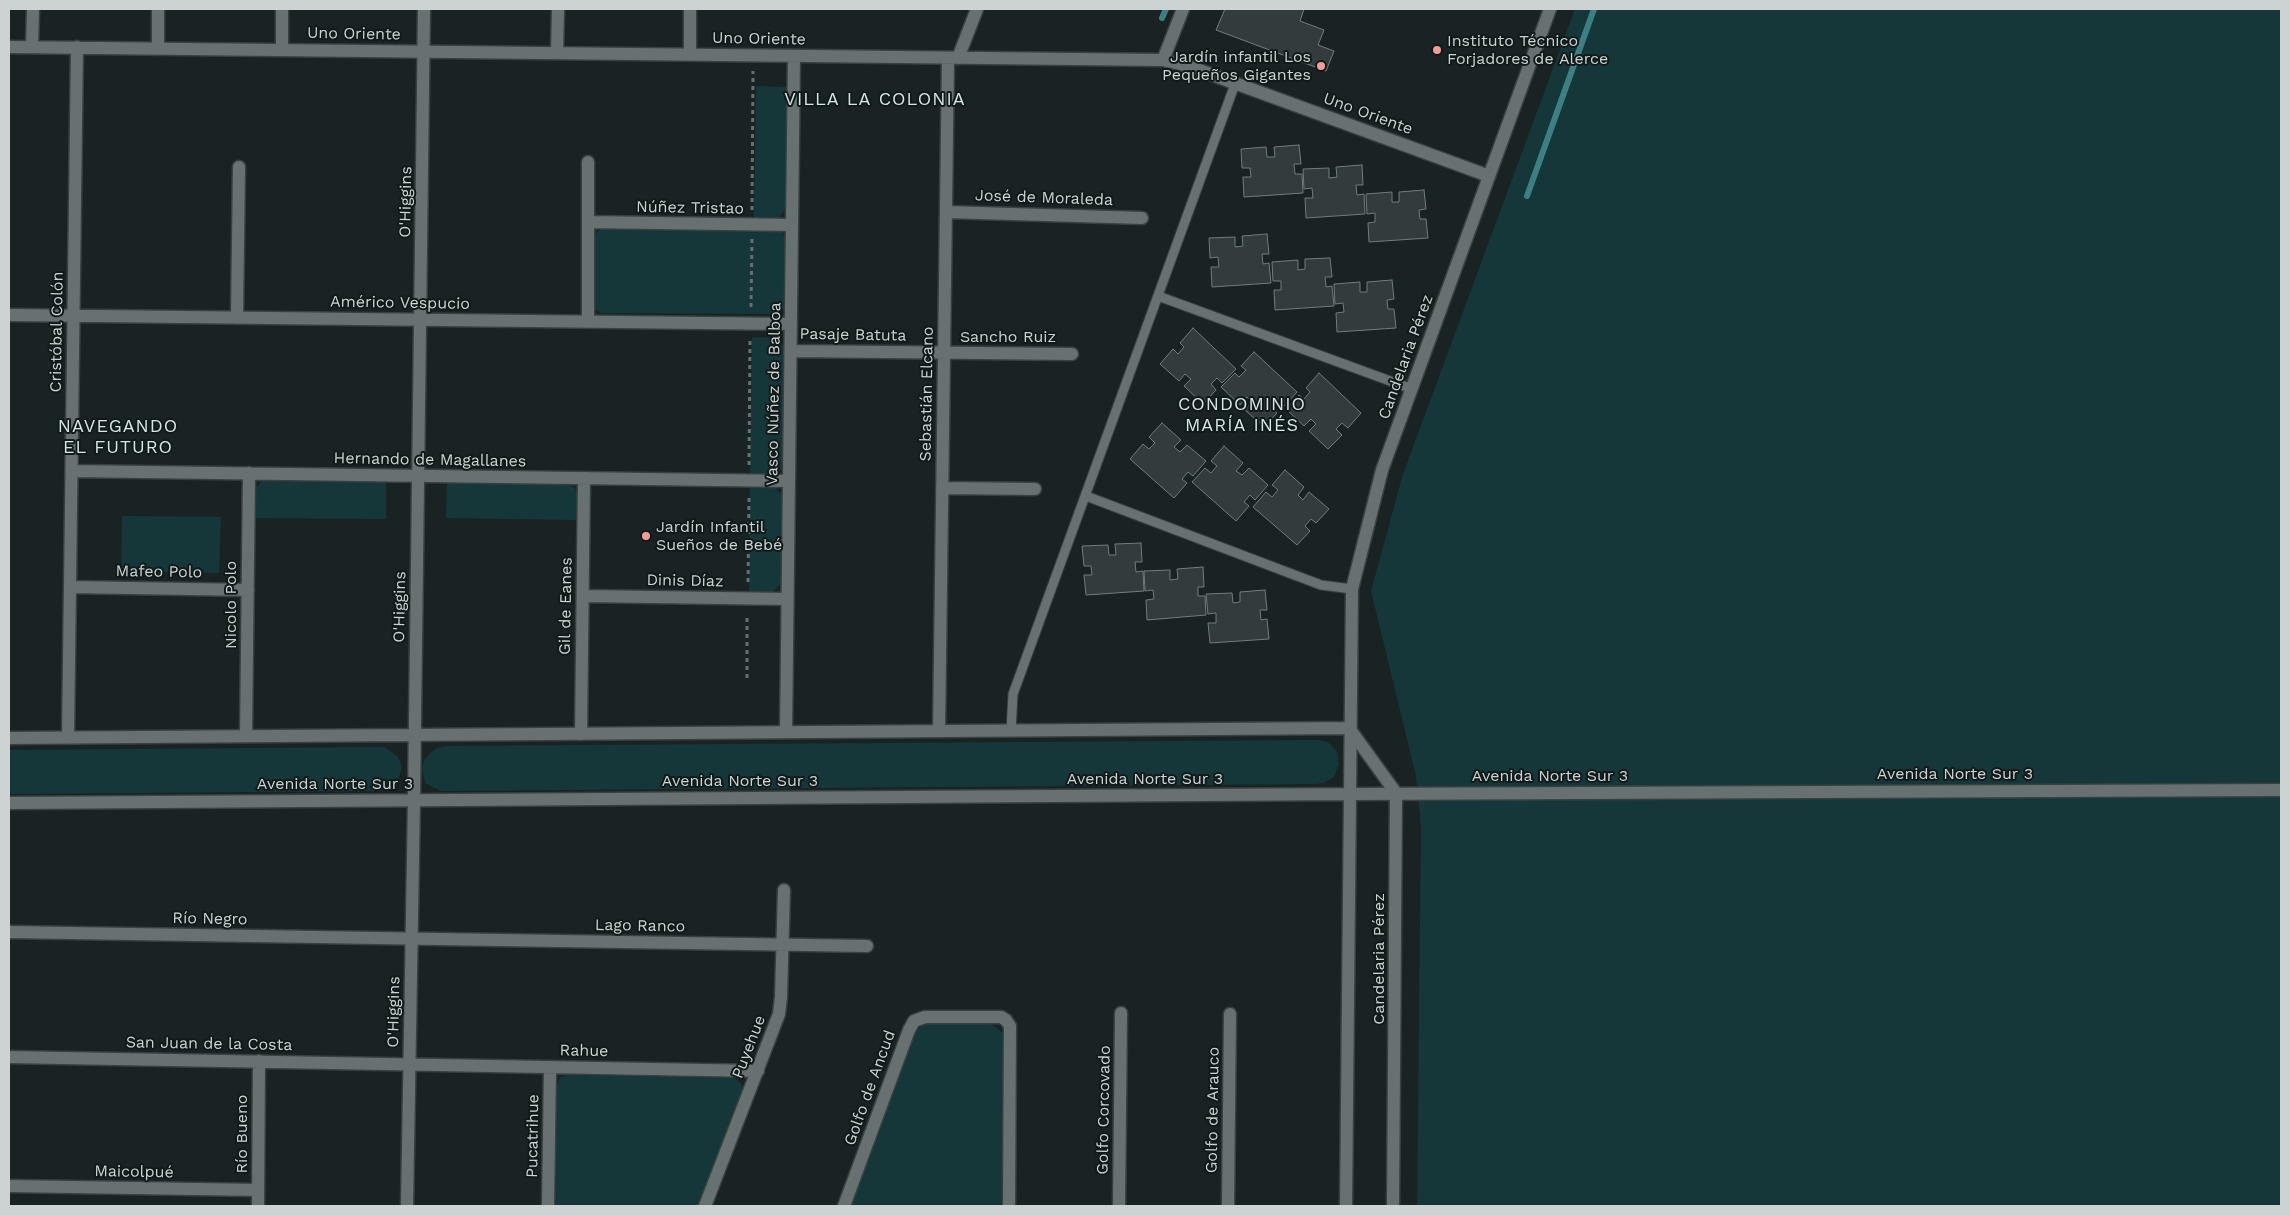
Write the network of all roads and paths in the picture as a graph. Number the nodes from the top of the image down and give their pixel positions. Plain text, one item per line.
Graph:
1 (32, 9) edge
2 (158, 9) edge
3 (282, 9) edge
4 (424, 9) edge
5 (558, 9) edge
6 (690, 9) edge
7 (977, 9) edge
8 (1183, 9) edge
9 (1550, 9) edge
10 (9, 47) edge
11 (32, 47) junction
12 (78, 47) junction
13 (158, 48) junction
14 (282, 50) junction
15 (424, 52) junction
16 (557, 53) junction
17 (690, 55) junction
18 (753, 55) junction
19 (794, 56) junction
20 (953, 58) junction
21 (1163, 60) junction
22 (1235, 84) junction
23 (588, 162) dead end
24 (238, 167) dead end
25 (1489, 176) junction
26 (946, 212) junction
27 (1142, 218) dead end
28 (588, 222) junction
29 (752, 225) junction
30 (792, 225) junction
31 (1158, 296) junction
32 (9, 315) edge
33 (74, 316) junction
34 (237, 318) junction
35 (420, 320) junction
36 (588, 322) junction
37 (750, 323) junction
38 (791, 324) junction
39 (790, 351) junction
40 (944, 353) junction
41 (1072, 354) dead end
42 (1412, 389) junction
43 (72, 471) junction
44 (249, 473) junction
45 (418, 476) junction
46 (584, 478) junction
47 (749, 480) junction
48 (789, 481) junction
49 (942, 488) junction
50 (1035, 489) dead end
51 (1086, 496) junction
52 (70, 587) junction
53 (248, 590) junction
54 (1352, 590) junction
55 (583, 596) junction
56 (748, 598) junction
57 (787, 599) junction
58 (747, 678) dead end
59 (1350, 728) junction
60 (939, 731) junction
61 (1011, 731) junction
62 (786, 732) junction
63 (581, 734) junction
64 (415, 735) junction
65 (246, 736) junction
66 (68, 737) junction
67 (9, 738) edge
68 (2281, 790) edge
69 (1396, 793) junction
70 (1350, 794) junction
71 (414, 800) junction
72 (9, 802) edge
73 (784, 890) dead end
74 (9, 932) edge
75 (411, 938) junction
76 (783, 945) junction
77 (868, 946) dead end
78 (1121, 1013) dead end
79 (1230, 1014) dead end
80 (9, 1057) edge
81 (259, 1061) junction
82 (409, 1064) junction
83 (550, 1067) junction
84 (758, 1071) junction
85 (9, 1186) edge
86 (258, 1190) junction
87 (258, 1206) edge
88 (407, 1206) edge
89 (548, 1206) edge
90 (705, 1206) edge
91 (844, 1206) edge
92 (1009, 1206) edge
93 (1119, 1206) edge
94 (1228, 1206) edge
95 (1346, 1206) edge
96 (1393, 1206) edge

1 - 11 street
2 - 13 street
3 - 14 street
4 - 15 street, O'Higgins
5 - 16 street
6 - 17 street
7 - 20 street
8 - 21 street
9 - 25 street, Candelaria Pérez
10 - 11 street, Uno Oriente
11 - 12 street, Uno Oriente
12 - 13 street, Uno Oriente
12 - 33 street, Cristóbal Colón
13 - 14 street, Uno Oriente
14 - 15 street, Uno Oriente
15 - 16 street, Uno Oriente
15 - 35 street, O'Higgins
16 - 17 street, Uno Oriente
17 - 18 street, Uno Oriente
18 - 19 street, Uno Oriente
18 - 29 path
19 - 20 street, Uno Oriente
19 - 30 street, Vasco Núñez de Balboa
20 - 21 street, Uno Oriente
20 - 26 street, Sebastián Elcano
21 - 22 street, Uno Oriente
22 - 25 street, Uno Oriente
22 - 31 lane
23 - 28 street
24 - 34 street
25 - 42 street, Candelaria Pérez
26 - 27 street, José de Moraleda
26 - 40 street, Sebastián Elcano
28 - 29 street, Núñez Tristao
28 - 36 street
29 - 30 street, Núñez Tristao
29 - 37 path
30 - 38 street, Vasco Núñez de Balboa
31 - 42 lane
31 - 51 lane
32 - 33 street, Américo Vespucio
33 - 34 street, Américo Vespucio
33 - 43 street, Cristóbal Colón
34 - 35 street, Américo Vespucio
35 - 36 street, Américo Vespucio
35 - 45 street, O'Higgins
36 - 37 street, Américo Vespucio
37 - 38 street, Américo Vespucio
37 - 47 path
38 - 39 street, Vasco Núñez de Balboa
39 - 40 street, Pasaje Batuta
39 - 48 street, Vasco Núñez de Balboa
40 - 41 street, Sancho Ruiz
40 - 49 street, Sebastián Elcano
42 - 54 street, Candelaria Pérez
43 - 44 street, Hernando de Magallanes
43 - 52 street, Cristóbal Colón
44 - 45 street, Hernando de Magallanes
44 - 53 street, Nicolo Polo
45 - 46 street, Hernando de Magallanes
45 - 64 street, O'Higgins
46 - 47 street, Hernando de Magallanes
46 - 55 street, Gil de Eanes
47 - 48 street, Hernando de Magallanes
47 - 56 path
48 - 57 street, Vasco Núñez de Balboa
49 - 50 street
49 - 60 street, Sebastián Elcano
51 - 54 lane
51 - 61 lane
52 - 53 street, Mafeo Polo
52 - 66 street, Cristóbal Colón
53 - 65 street, Nicolo Polo
54 - 59 street, Candelaria Pérez
55 - 56 street, Dinis Díaz
55 - 63 street, Gil de Eanes
56 - 57 street, Dinis Díaz
56 - 58 path
57 - 62 street, Vasco Núñez de Balboa
59 - 61 street
59 - 69 street
59 - 70 street, Candelaria Pérez
60 - 61 street
60 - 62 street
62 - 63 street
63 - 64 street
64 - 65 street
64 - 71 street, O'Higgins
65 - 66 street
66 - 67 street
68 - 69 street, Avenida Norte Sur 3
69 - 70 street, Avenida Norte Sur 3
69 - 96 street, Candelaria Pérez
70 - 71 street, Avenida Norte Sur 3
70 - 95 street, Candelaria Pérez
71 - 72 street, Avenida Norte Sur 3
71 - 75 street, O'Higgins
73 - 76 street, Puyehue
74 - 75 street, Río Negro
75 - 76 street, Lago Ranco
75 - 82 street, O'Higgins
76 - 77 street, Lago Ranco
76 - 84 street, Puyehue
78 - 93 street, Golfo Corcovado
79 - 94 street, Golfo de Arauco
80 - 81 street, San Juan de la Costa
81 - 82 street, San Juan de la Costa
81 - 86 street, Río Bueno
82 - 83 street, Rahue
82 - 88 street, O'Higgins
83 - 84 street, Rahue
83 - 89 street, Pucatrihue
84 - 90 street, Puyehue
85 - 86 street, Maicolpué
86 - 87 street, Río Bueno
91 - 92 street, Golfo de Ancud

